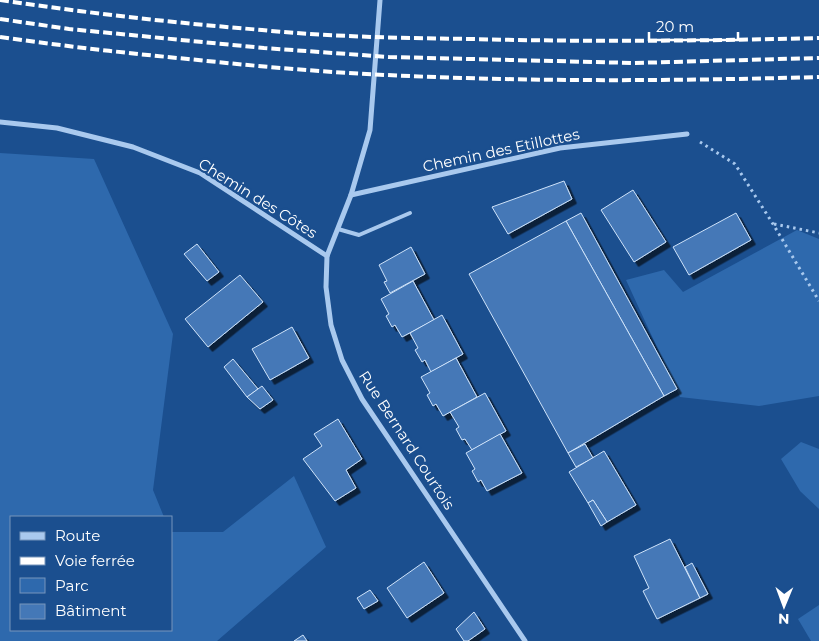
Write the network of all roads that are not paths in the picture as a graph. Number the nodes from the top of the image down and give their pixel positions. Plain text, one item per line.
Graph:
1 (380, 0) edge
2 (0, 122) edge
3 (687, 134) road end
4 (351, 194) junction
5 (410, 213) dead end
6 (338, 229) junction
7 (327, 256) junction
8 (525, 641) edge

1 - 4 street, Rue Bernard Courtois
2 - 7 street, Chemin des Côtes
3 - 4 street, Chemin des Etillottes
4 - 6 street, Rue Bernard Courtois
5 - 6 lane
6 - 7 street, Rue Bernard Courtois
7 - 8 street, Rue Bernard Courtois

